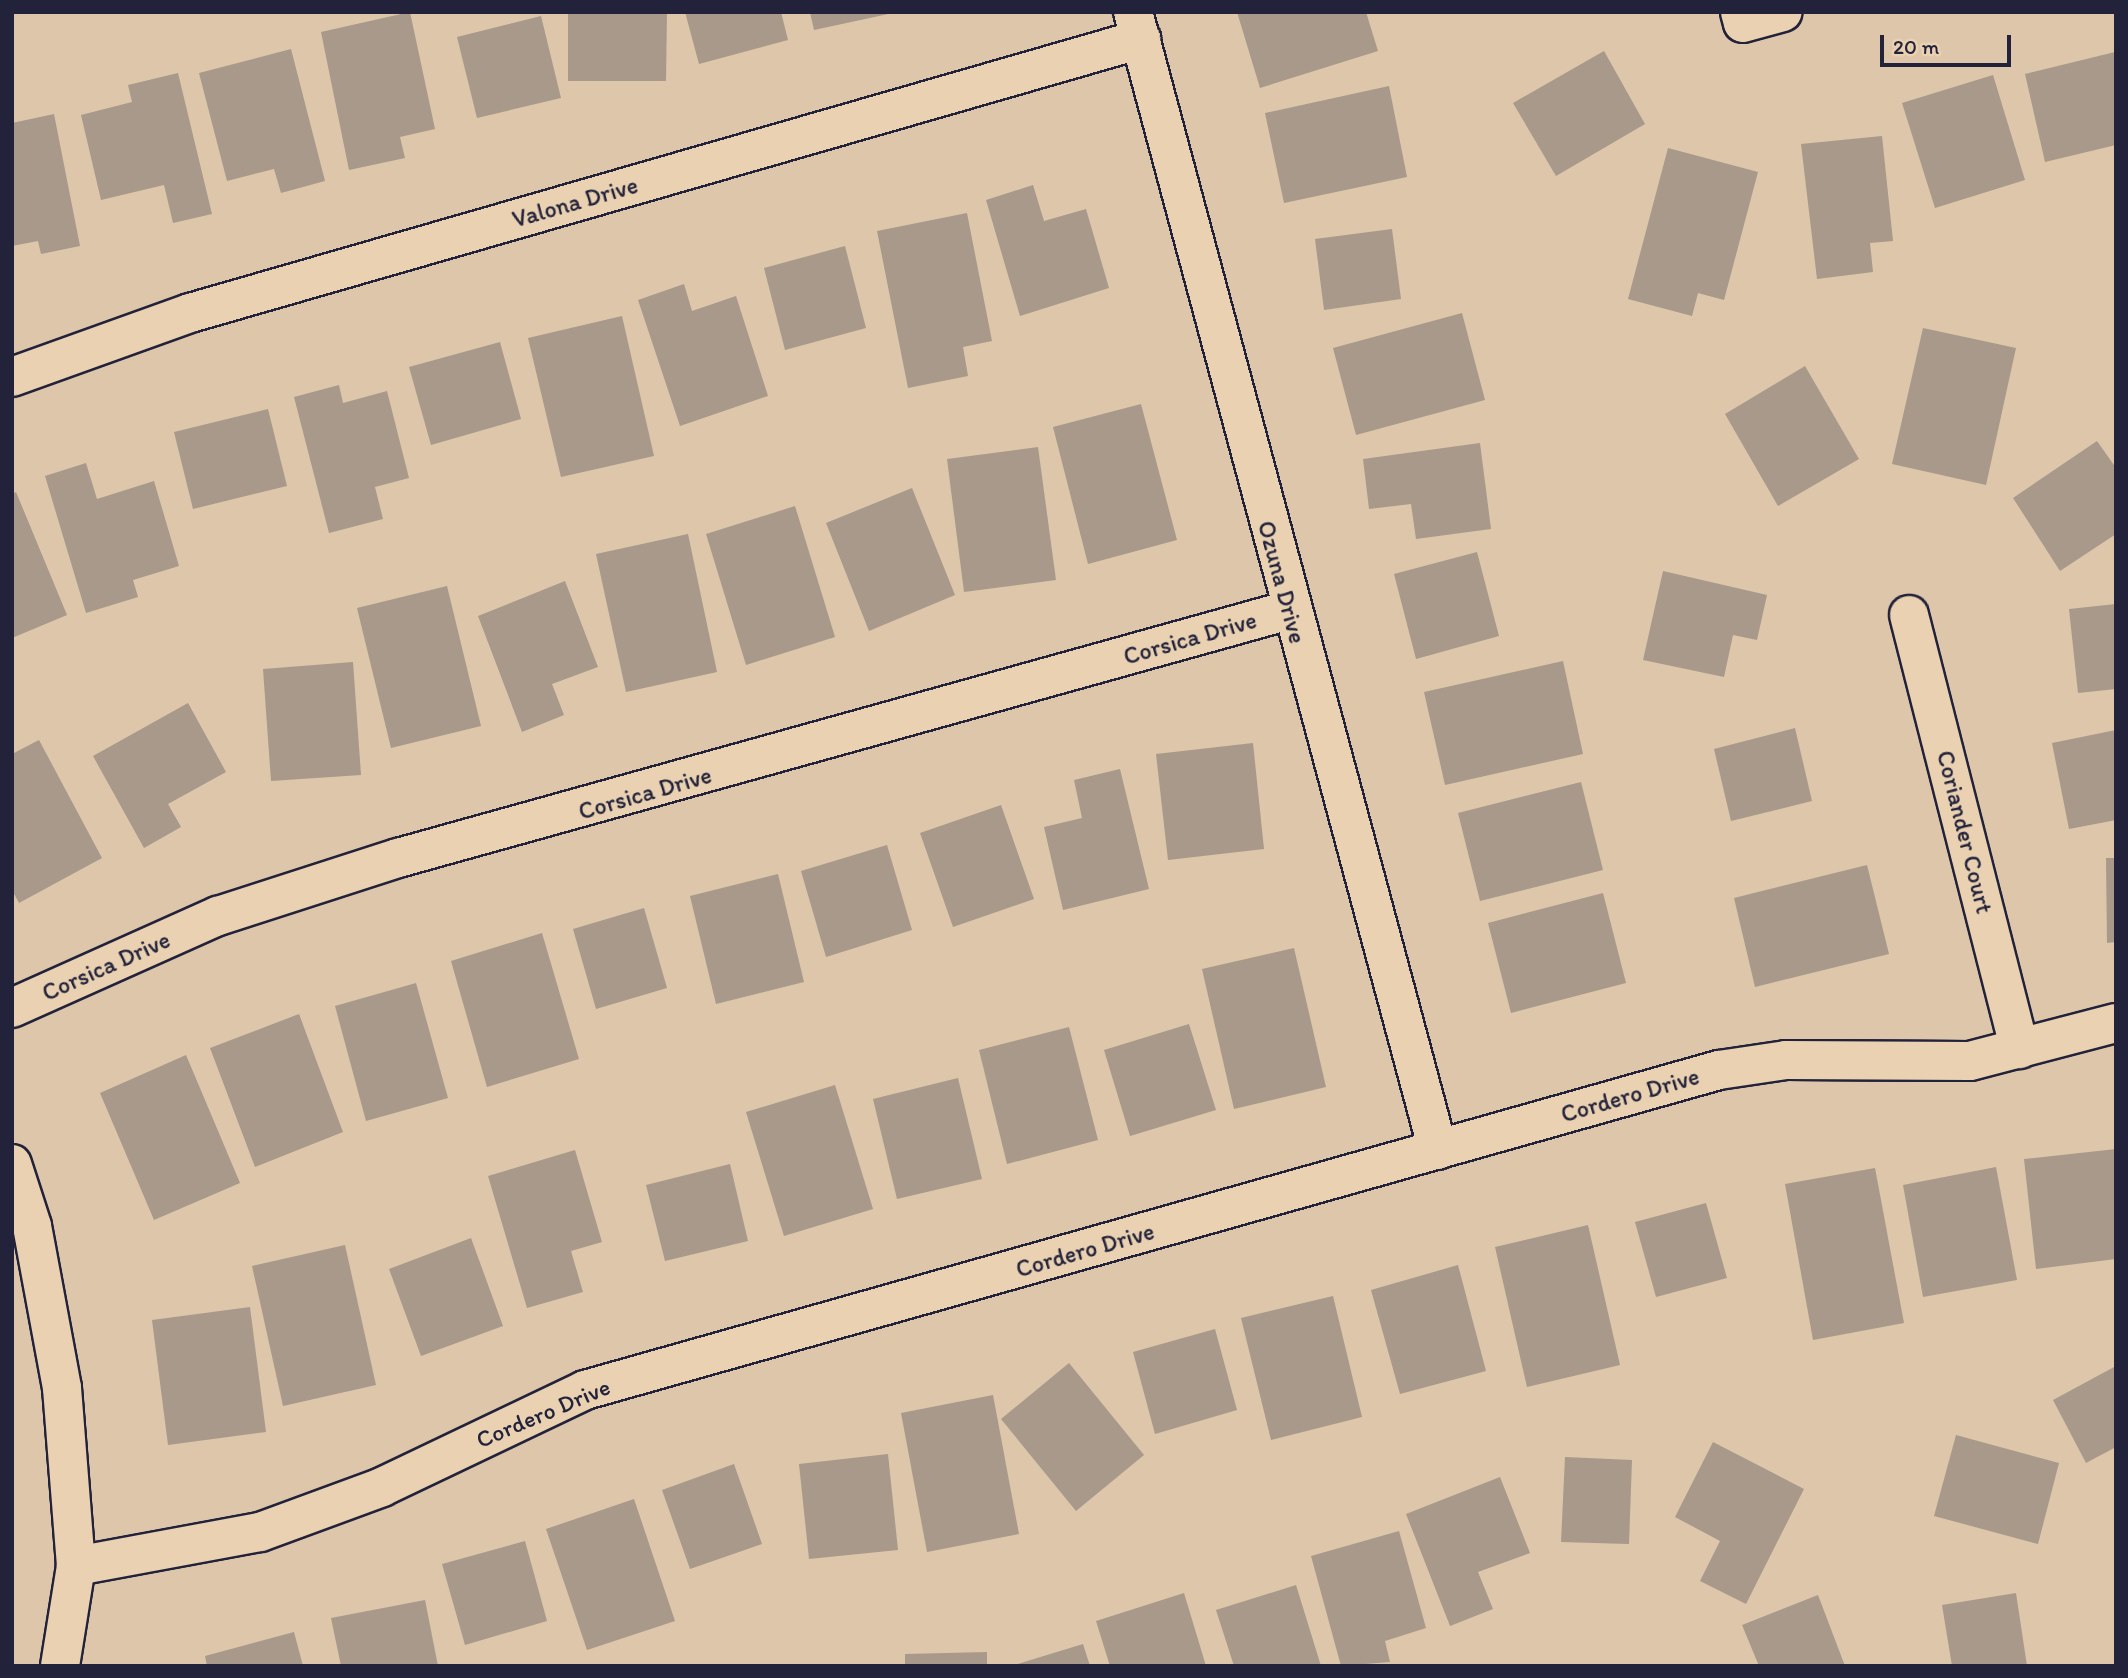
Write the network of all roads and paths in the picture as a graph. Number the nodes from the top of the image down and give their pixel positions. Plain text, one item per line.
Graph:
1 (1783, 12) edge
2 (1741, 18) edge
3 (1137, 26) edge
4 (12, 376) edge
5 (1289, 610) junction
6 (1909, 615) dead end
7 (12, 1008) edge
8 (2116, 1023) edge
9 (2021, 1049) junction
10 (1438, 1150) junction
11 (12, 1164) edge
12 (76, 1566) junction
13 (60, 1666) edge

1 - 2 street
3 - 4 street, Valona Drive
3 - 5 street, Ozuna Drive
5 - 7 street, Corsica Drive
5 - 10 street, Ozuna Drive
6 - 9 street, Coriander Court
8 - 9 street, Cordero Drive
9 - 10 street, Cordero Drive
10 - 12 street, Cordero Drive
11 - 12 street
12 - 13 street

